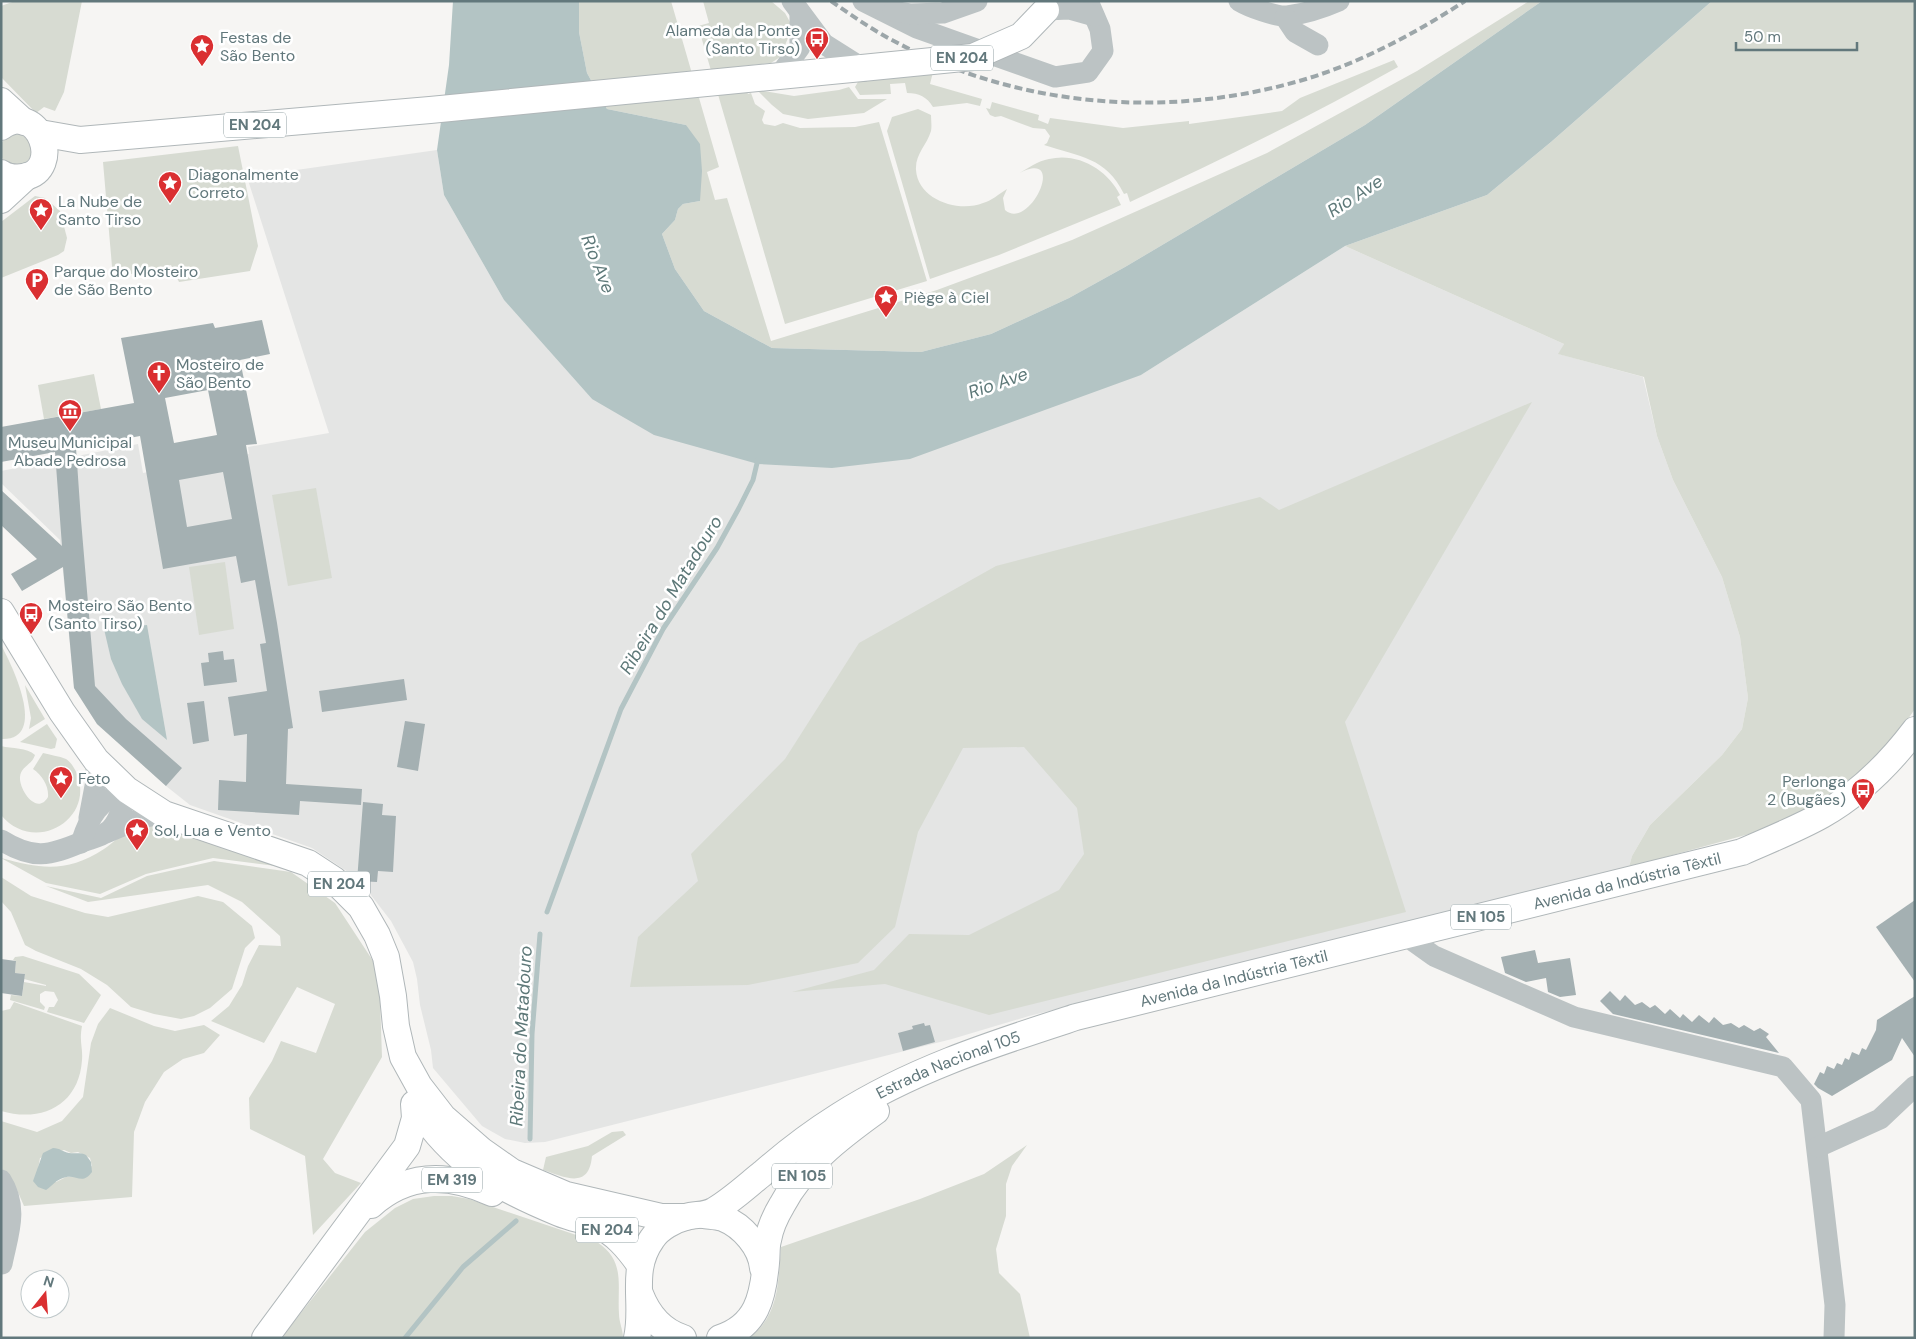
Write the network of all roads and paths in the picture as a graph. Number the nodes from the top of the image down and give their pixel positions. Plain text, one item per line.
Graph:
1 (977, 1) edge
2 (1239, 1) edge
3 (1340, 1) edge
4 (1048, 4) edge
5 (871, 5) edge
6 (796, 7) edge
7 (904, 7) edge
8 (1091, 9) edge
9 (942, 13) junction
10 (1285, 16) junction
11 (930, 33) junction
12 (1318, 45) dead end
13 (862, 68) junction
14 (769, 77) junction
15 (1, 101) edge
16 (22, 127) edge
17 (1, 173) edge
18 (27, 176) junction
19 (1, 200) edge
20 (1, 612) edge
21 (1915, 730) edge
22 (96, 760) junction
23 (127, 790) junction
24 (164, 814) junction
25 (89, 818) junction
26 (108, 832) junction
27 (1, 840) edge
28 (81, 843) junction
29 (1406, 936) junction
30 (1013, 1038) junction
31 (403, 1057) junction
32 (1915, 1086) edge
33 (414, 1104) junction
34 (445, 1142) junction
35 (1818, 1147) junction
36 (392, 1168) junction
37 (1, 1180) edge
38 (563, 1205) junction
39 (694, 1216) junction
40 (351, 1222) junction
41 (2, 1264) edge
42 (640, 1265) junction
43 (764, 1282) junction
44 (639, 1291) junction
45 (265, 1338) edge
46 (636, 1338) edge
47 (683, 1338) edge
48 (720, 1338) edge
49 (1834, 1338) edge

1 - 9 street
2 - 10 street
3 - 10 street
4 - 8 street
4 - 13 main road, EN 204, bridge
5 - 7 street
5 - 11 street
6 - 13 street
6 - 14 street
7 - 9 street
8 - 11 street
9 - 11 street
10 - 12 street
13 - 14 main road, EN 204
14 - 16 main road, EN 204
15 - 16 main road
16 - 18 main road
17 - 18 main road
18 - 19 main road
20 - 22 main road, EN 204
21 - 29 main road, Avenida da Indústria Têxtil / EN 105
22 - 23 main road, EN 204
22 - 25 street
23 - 24 main road, EN 204
23 - 25 street
23 - 26 street
24 - 26 street
24 - 31 main road, EN 204
25 - 28 street
26 - 28 street
27 - 28 street
29 - 30 main road, Avenida da Indústria Têxtil / EN 105
29 - 35 street
30 - 39 main road, Estrada Nacional 105 / EN 105
30 - 43 main road, Estrada Nacional 105 / EN 105
31 - 33 main road, EN 204
31 - 38 main road, EN 204
32 - 35 street
33 - 34 main road, EN 204
33 - 36 main road, EM 319
34 - 36 main road
34 - 38 main road, EN 204
35 - 49 street
36 - 40 main road, EM 319
37 - 41 street
38 - 39 main road, EN 204
38 - 40 main road, EM 319
38 - 42 main road, EN 204
39 - 42 main road, Estrada Nacional 105 / EN 105
39 - 43 main road, Estrada Nacional 105 / EN 105
40 - 45 main road, EM 319
42 - 44 main road, Estrada Nacional 105 / EN 105
43 - 48 main road, Estrada Nacional 105 / EN 105
44 - 46 main road, Estrada Nacional 105 / EN 105
44 - 47 main road, Estrada Nacional 105 / EN 105

